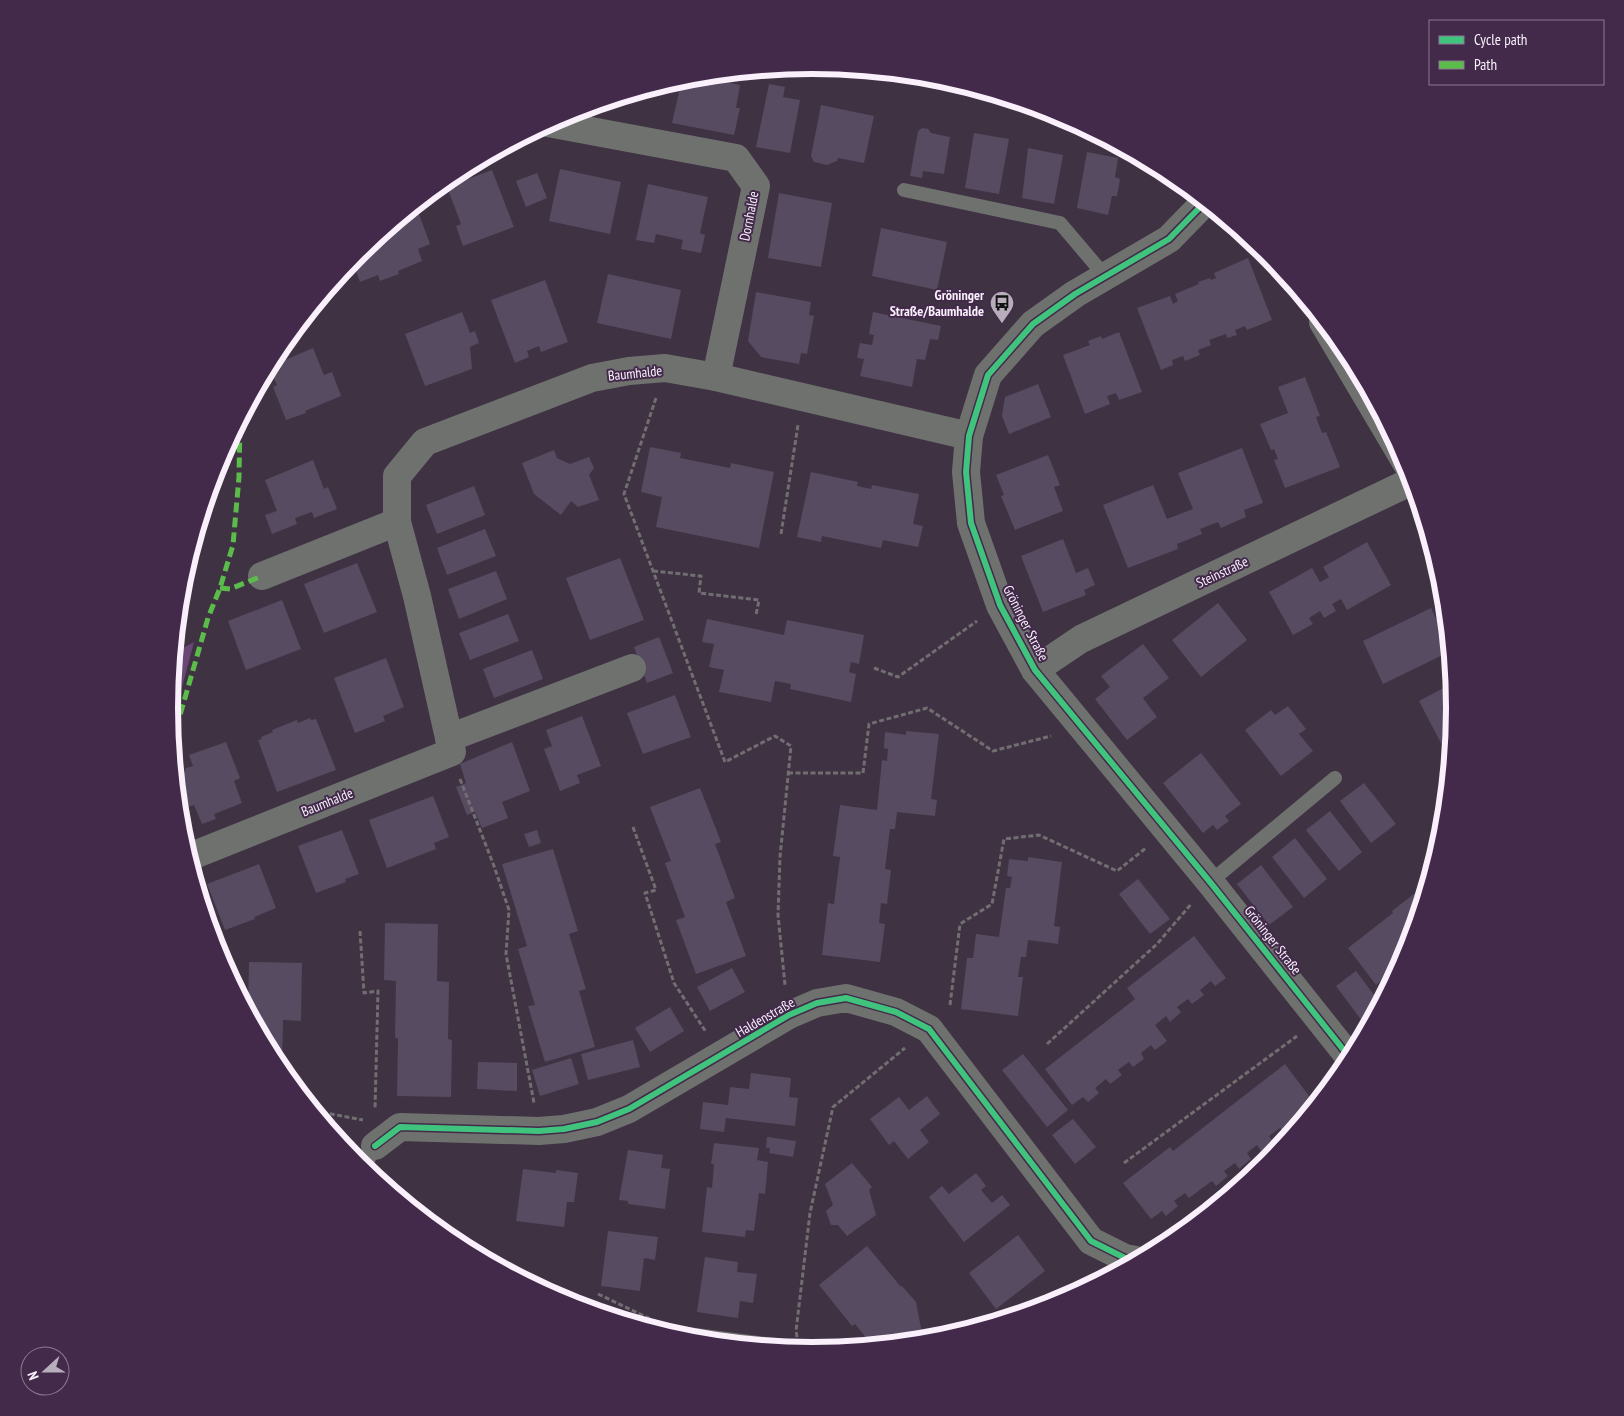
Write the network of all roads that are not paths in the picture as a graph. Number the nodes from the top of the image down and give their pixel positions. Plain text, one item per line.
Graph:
1 (561, 125) edge
2 (904, 190) dead end
3 (1200, 207) edge
4 (1104, 276) junction
5 (716, 378) junction
6 (969, 436) junction
7 (1405, 484) edge
8 (397, 522) junction
9 (262, 576) dead end
10 (632, 668) dead end
11 (1035, 670) junction
12 (450, 745) junction
13 (1335, 778) dead end
14 (195, 854) edge
15 (1210, 882) junction
16 (1345, 1051) edge
17 (371, 1145) edge
18 (1127, 1258) edge

1 - 5 street, Dornhalde
2 - 4 lane
3 - 4 street, Gröninger Straße
4 - 6 street, Gröninger Straße
5 - 6 street, Baumhalde
5 - 8 street, Baumhalde
6 - 11 street, Gröninger Straße
7 - 11 street, Steinstraße
8 - 9 street
8 - 12 street, Baumhalde
10 - 12 street, Baumhalde
11 - 15 street, Gröninger Straße
12 - 14 street, Baumhalde
13 - 15 lane
15 - 16 street, Gröninger Straße
17 - 18 street, Haldenstraße

